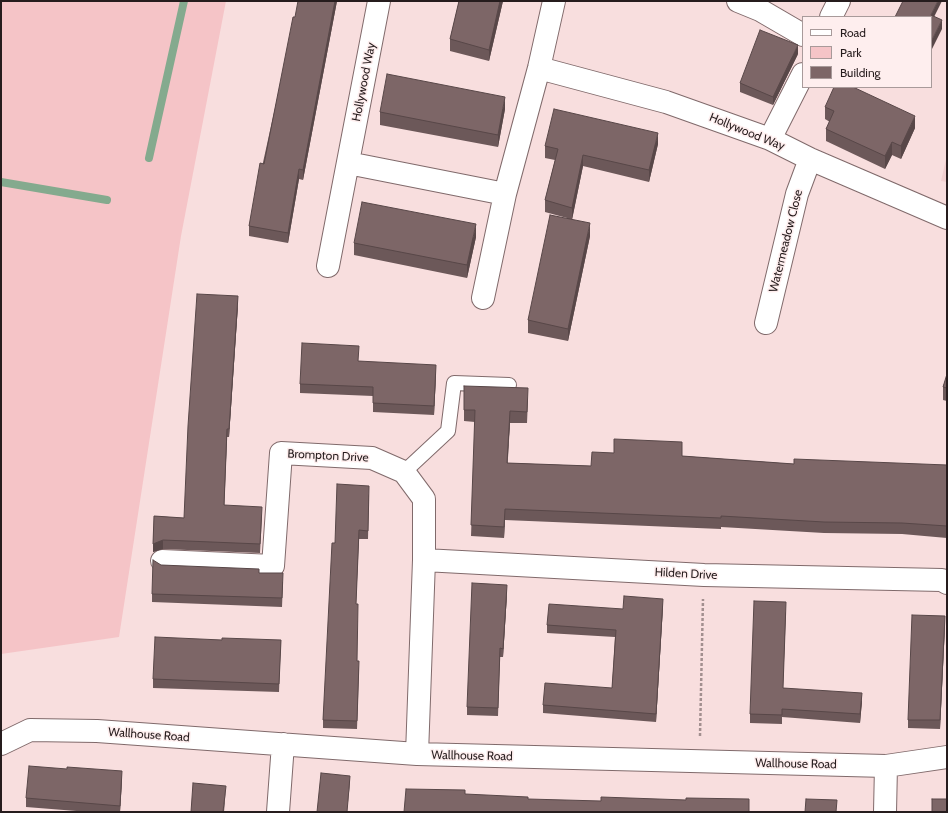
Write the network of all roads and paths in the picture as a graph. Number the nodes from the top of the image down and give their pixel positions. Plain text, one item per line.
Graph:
1 (379, 1) edge
2 (554, 1) edge
3 (738, 1) edge
4 (839, 1) edge
5 (832, 16) edge
6 (802, 33) edge
7 (539, 68) junction
8 (802, 76) edge
9 (770, 139) junction
10 (810, 159) junction
11 (348, 163) junction
12 (505, 194) junction
13 (947, 218) edge
14 (328, 266) dead end
15 (483, 298) dead end
16 (766, 323) dead end
17 (510, 385) dead end
18 (404, 472) junction
19 (424, 560) junction
20 (162, 561) dead end
21 (704, 575) junction
22 (947, 583) edge
23 (1, 744) edge
24 (283, 744) junction
25 (417, 754) junction
26 (947, 757) edge
27 (699, 761) junction
28 (886, 766) junction
29 (278, 812) edge
30 (885, 812) edge

1 - 11 street, Hollywood Way
2 - 7 street
3 - 6 street
4 - 5 street
7 - 9 street, Hollywood Way
7 - 12 street
8 - 9 street
9 - 10 street, Hollywood Way
10 - 13 street, Hollywood Way
10 - 16 street, Watermeadow Close
11 - 12 street
11 - 14 street, Hollywood Way
12 - 15 street
17 - 18 lane
18 - 19 street, Brompton Drive
18 - 20 street, Brompton Drive
19 - 21 street, Hilden Drive
19 - 25 street, Brompton Drive
21 - 22 street, Hilden Drive
21 - 27 path
23 - 24 street, Wallhouse Road
24 - 25 street, Wallhouse Road
24 - 29 street
25 - 27 street, Wallhouse Road
26 - 28 street, Wallhouse Road
27 - 28 street, Wallhouse Road
28 - 30 street

